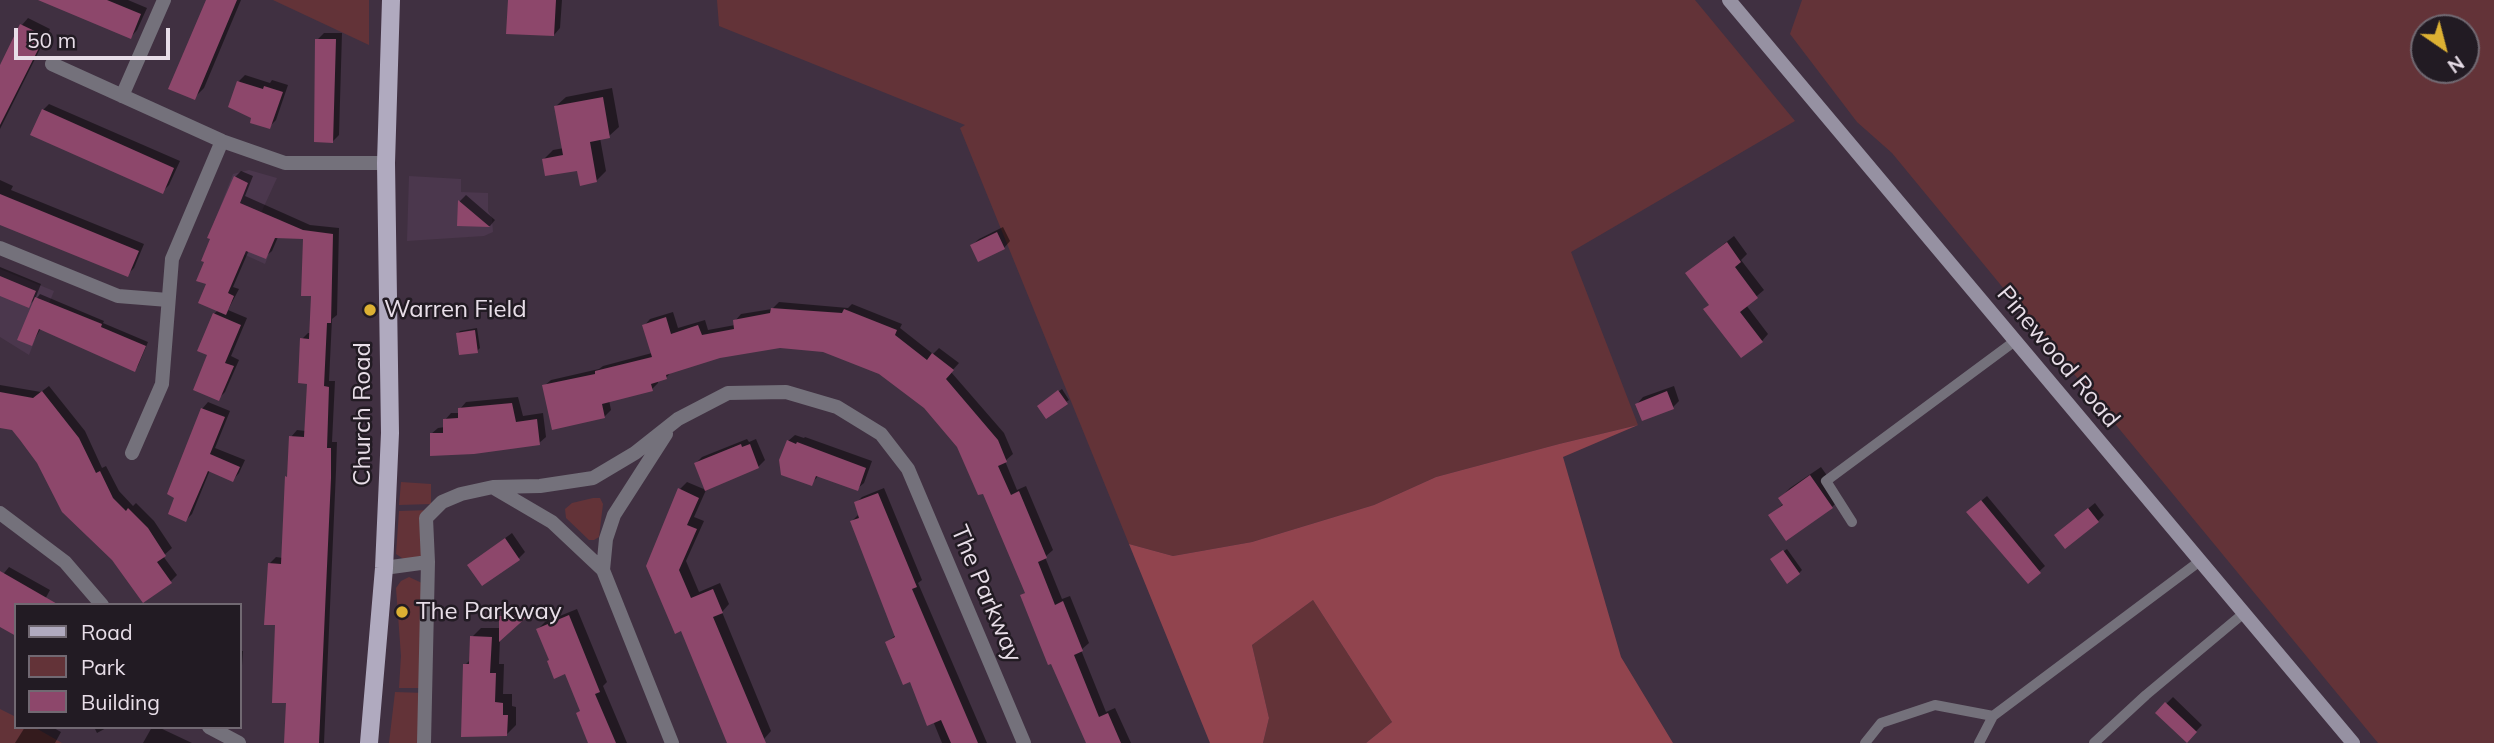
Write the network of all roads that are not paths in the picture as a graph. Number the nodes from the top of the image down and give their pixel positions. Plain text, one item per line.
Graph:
1 (164, 0) edge
2 (391, 0) edge
3 (1729, 0) edge
4 (52, 64) dead end
5 (122, 96) junction
6 (222, 141) junction
7 (386, 163) junction
8 (0, 248) edge
9 (168, 300) junction
10 (2015, 341) junction
11 (678, 418) junction
12 (132, 453) dead end
13 (493, 487) junction
14 (0, 513) edge
15 (1852, 522) dead end
16 (2200, 561) junction
17 (428, 562) junction
18 (384, 568) junction
19 (603, 570) junction
20 (100, 603) edge
21 (2244, 613) junction
22 (1993, 716) junction
23 (213, 729) edge
24 (239, 743) edge
25 (369, 743) edge
26 (424, 743) edge
27 (672, 743) edge
28 (1024, 743) edge
29 (1865, 743) edge
30 (1979, 743) edge
31 (2094, 743) edge
32 (2353, 743) edge

1 - 5 street
2 - 7 main road, Church Road
3 - 10 street, Pinewood Road
4 - 5 street
5 - 6 street
6 - 7 street
6 - 9 street
7 - 18 main road, Church Road
8 - 9 street
9 - 12 street
10 - 15 lane
10 - 16 street, Pinewood Road
11 - 13 street, The Parkway
11 - 19 street
11 - 28 street, The Parkway
13 - 17 street
13 - 19 street
14 - 20 street
16 - 21 street, Pinewood Road
16 - 22 lane
17 - 18 street
17 - 26 street
18 - 25 main road, Church Road
19 - 27 street
21 - 31 lane
21 - 32 street, Pinewood Road
22 - 29 lane
22 - 30 lane
23 - 24 street

